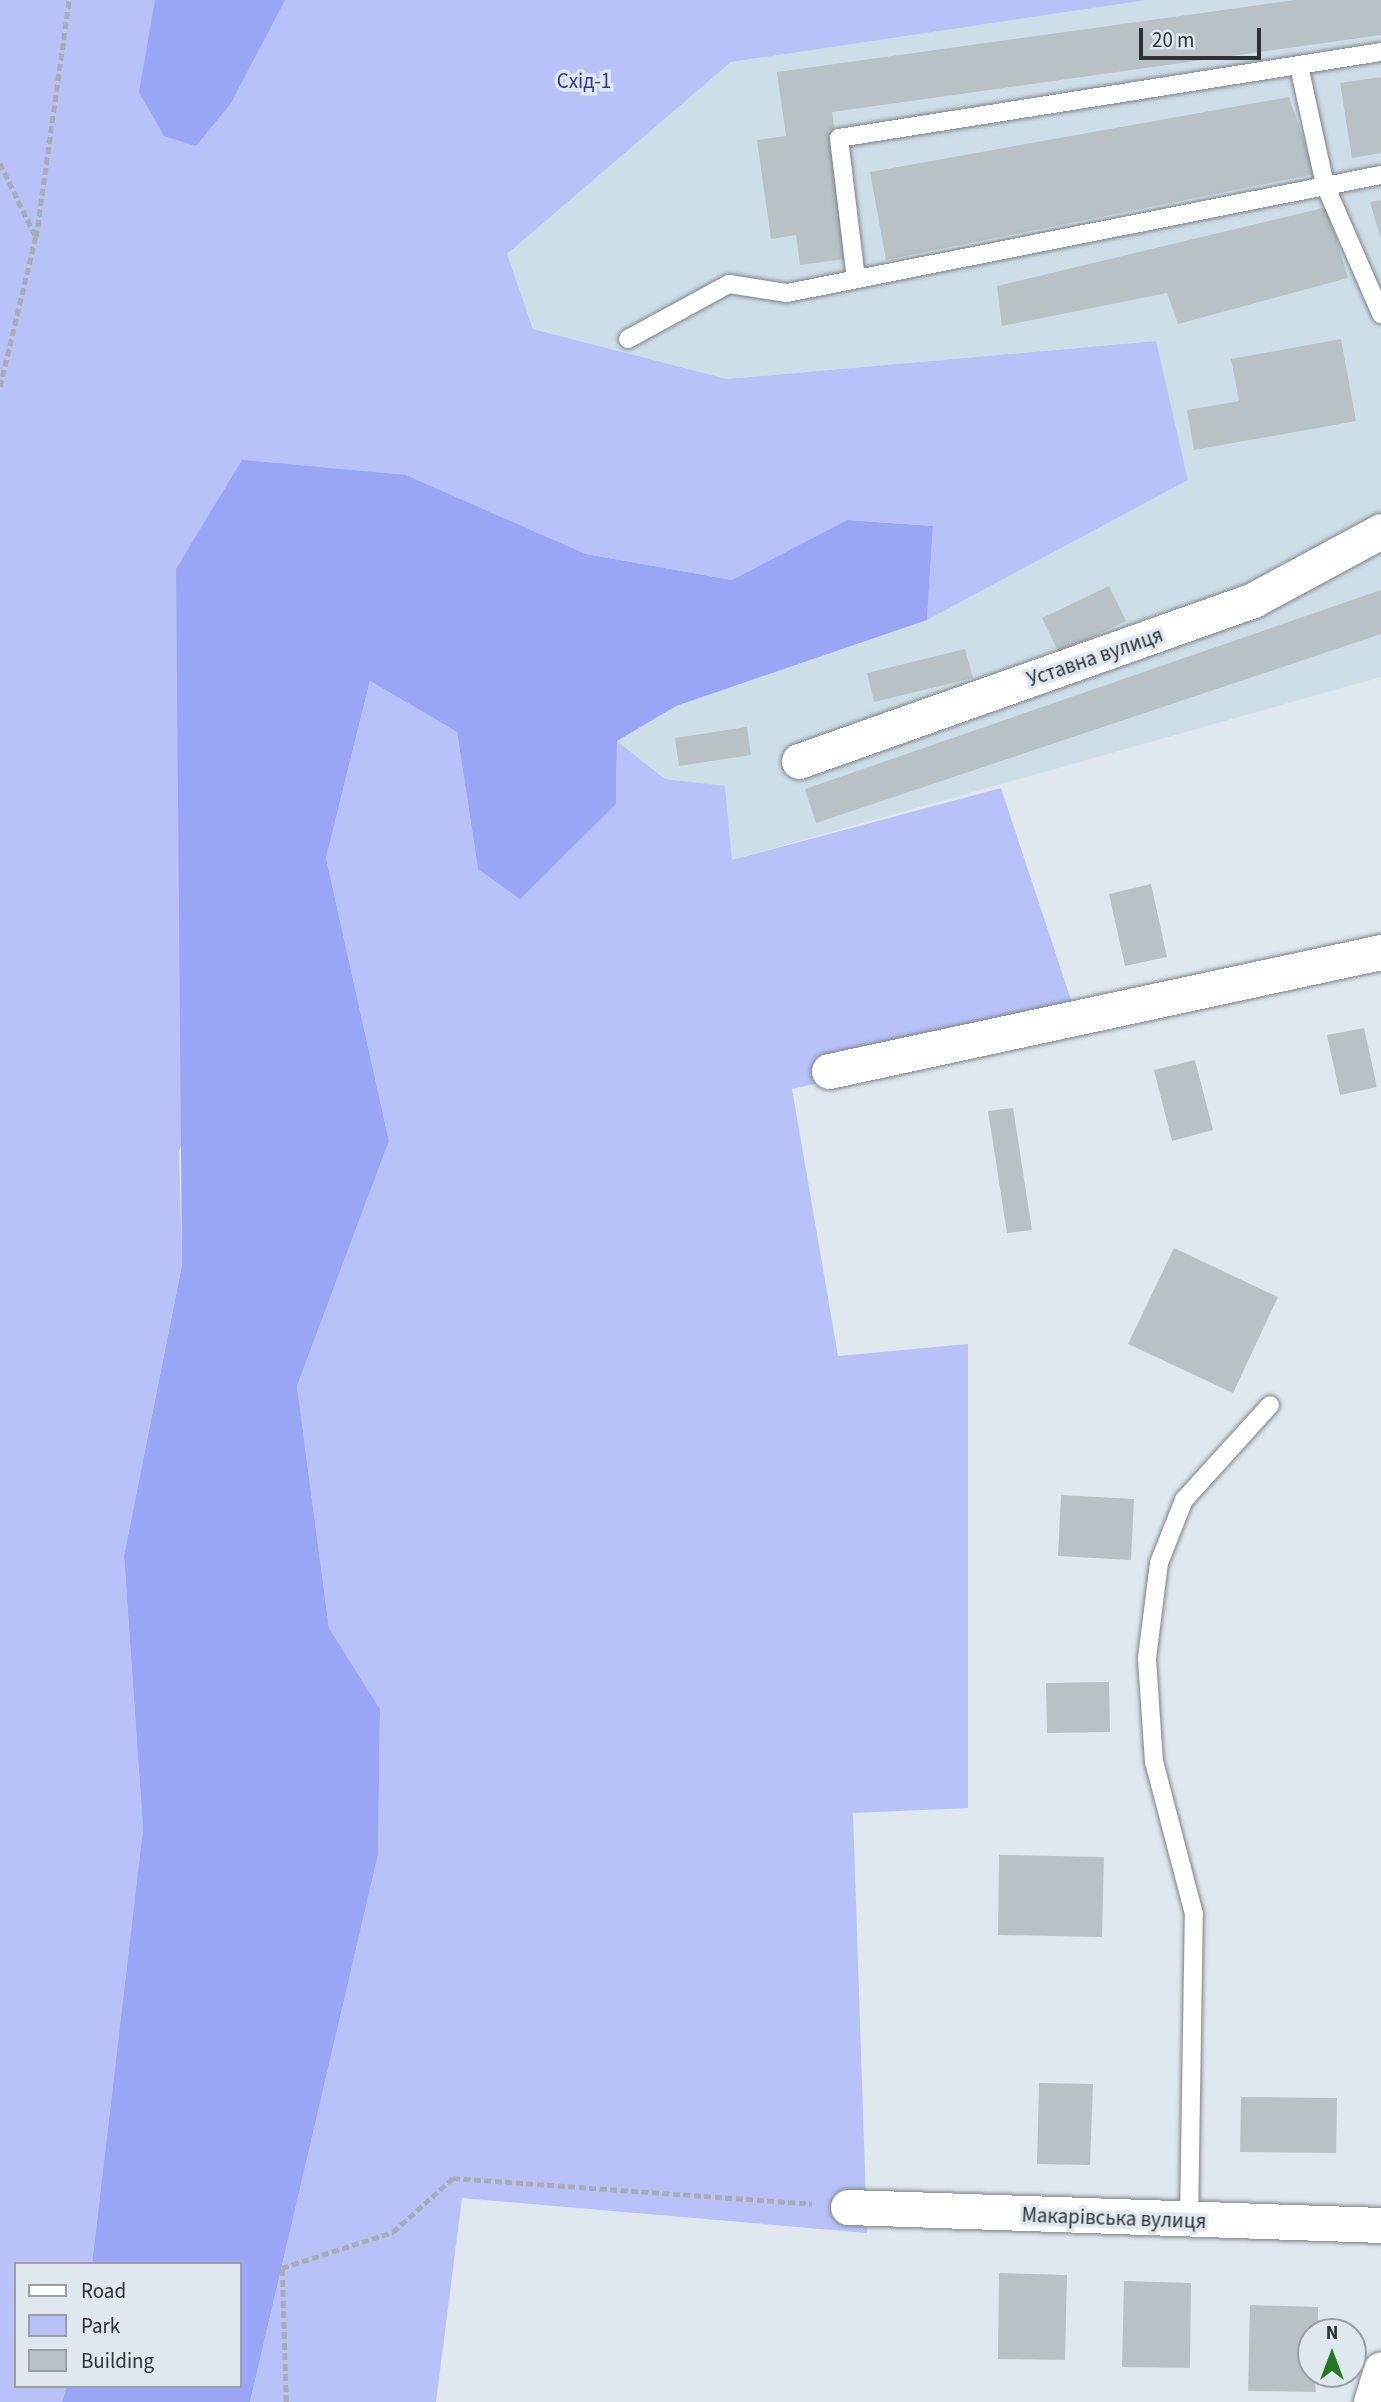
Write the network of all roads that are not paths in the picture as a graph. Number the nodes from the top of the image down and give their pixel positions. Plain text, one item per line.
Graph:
1 (1381, 52) edge
2 (1298, 66) junction
3 (1381, 175) edge
4 (1325, 185) junction
5 (856, 279) junction
6 (1381, 314) edge
7 (628, 339) dead end
8 (1381, 531) edge
9 (799, 761) dead end
10 (1381, 952) edge
11 (829, 1071) dead end
12 (1270, 1405) dead end
13 (848, 2207) road end
14 (1189, 2222) junction
15 (1381, 2225) edge
16 (1381, 2370) edge
17 (1371, 2402) edge

1 - 2 lane
2 - 4 lane
2 - 5 lane
3 - 4 lane
4 - 5 lane
4 - 6 lane
5 - 7 lane
8 - 9 street, Уставна вулиця
10 - 11 street
12 - 14 lane
13 - 14 street, Макарівська вулиця
14 - 15 street, Макарівська вулиця
16 - 17 street

